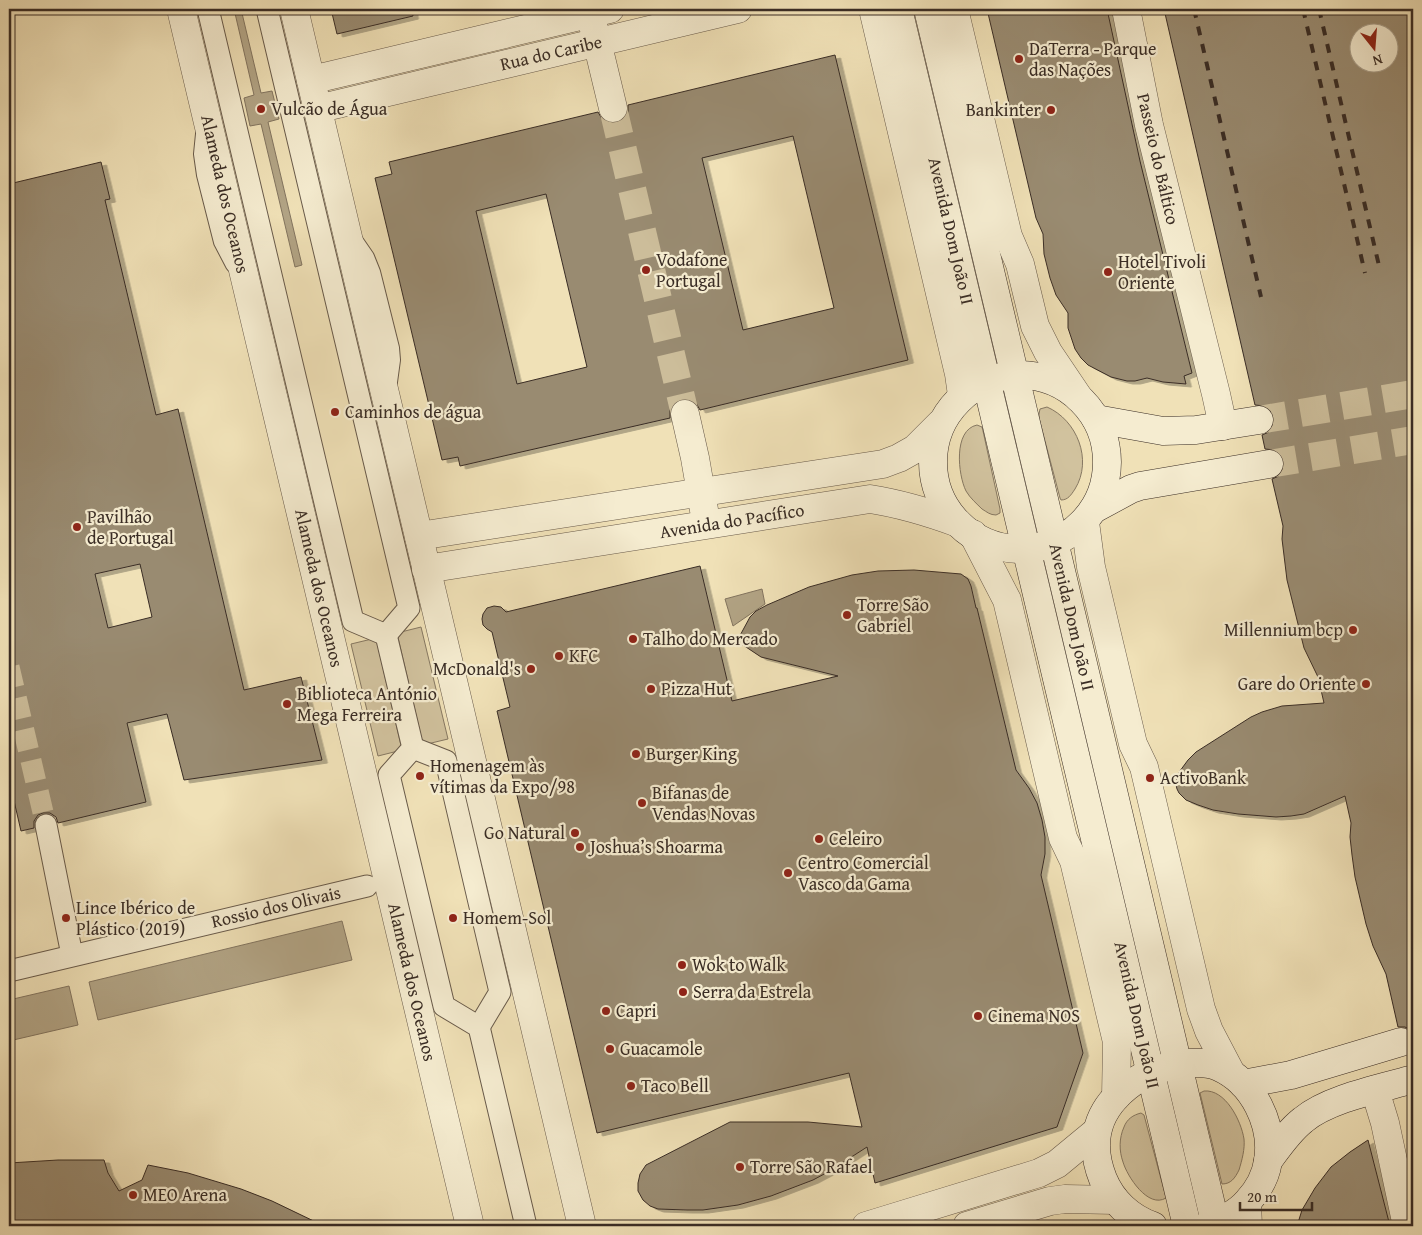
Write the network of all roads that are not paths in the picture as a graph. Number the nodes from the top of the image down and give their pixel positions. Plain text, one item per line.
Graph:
1 (181, 9) edge
2 (208, 9) edge
3 (267, 9) edge
4 (294, 9) edge
5 (738, 9) edge
6 (872, 9) edge
7 (898, 9) edge
8 (928, 9) edge
9 (954, 9) edge
10 (1126, 9) edge
11 (596, 10) edge
12 (597, 42) junction
13 (357, 69) junction
14 (311, 80) junction
15 (364, 98) junction
16 (612, 108) tunnel mouth
17 (318, 109) junction
18 (1008, 236) junction
19 (991, 275) junction
20 (1015, 375) junction
21 (986, 380) junction
22 (962, 395) junction
23 (1079, 398) junction
24 (685, 414) tunnel mouth
25 (1096, 419) junction
26 (1259, 420) tunnel mouth
27 (941, 423) junction
28 (1223, 426) junction
29 (1269, 464) tunnel mouth
30 (701, 492) junction
31 (1090, 515) junction
32 (498, 523) junction
33 (706, 524) junction
34 (966, 529) junction
35 (419, 536) junction
36 (1054, 542) junction
37 (1026, 548) junction
38 (504, 557) junction
39 (426, 569) junction
40 (386, 635) junction
41 (1052, 657) junction
42 (1030, 697) junction
43 (413, 748) junction
44 (46, 826) tunnel mouth
45 (368, 886) dead end
46 (1180, 920) junction
47 (72, 955) junction
48 (1153, 958) junction
49 (9, 970) edge
50 (479, 1028) junction
51 (1401, 1042) dead end
52 (1178, 1064) junction
53 (1150, 1072) junction
54 (1237, 1079) junction
55 (1410, 1080) dead end
56 (1375, 1090) junction
57 (1116, 1097) junction
58 (1097, 1131) junction
59 (1268, 1161) junction
60 (1248, 1214) edge
61 (1136, 1218) edge
62 (875, 1225) edge
63 (1213, 1225) edge
64 (470, 1226) edge
65 (526, 1226) edge
66 (582, 1226) edge
67 (967, 1226) edge
68 (1187, 1226) edge
69 (1407, 1226) edge

1 - 64 street, Alameda dos Oceanos
2 - 40 street, Alameda dos Oceanos
3 - 40 street
4 - 14 street
5 - 12 street, Rua do Caribe
6 - 22 street, Avenida Dom João II
7 - 21 street, Avenida Dom João II
8 - 19 street, Avenida Dom João II
9 - 18 street
10 - 28 street, Passeio do Báltico
11 - 12 street
11 - 13 street, Rua do Caribe
12 - 15 street, Rua do Caribe
12 - 16 street
13 - 14 street, Rua do Caribe
13 - 15 street
14 - 17 street
15 - 17 street, Rua do Caribe
17 - 35 street
18 - 19 street, Avenida Dom João II
18 - 23 street
19 - 20 street, Avenida Dom João II
20 - 21 street
20 - 23 street
20 - 36 street, Avenida Dom João II
21 - 22 street
21 - 37 street, Avenida Dom João II
22 - 27 street
23 - 25 street
24 - 30 street
25 - 28 street
25 - 31 street
26 - 28 street
27 - 30 street, Avenida do Pacífico
27 - 34 street, Avenida Dom João II
29 - 31 street, Avenida do Pacífico
30 - 32 street, Avenida do Pacífico
30 - 33 street
31 - 36 street, Avenida do Pacífico
31 - 46 street, Avenida Dom João II
32 - 35 street, Avenida do Pacífico
32 - 38 street
33 - 34 street, Avenida do Pacífico
33 - 38 street, Avenida do Pacífico
34 - 37 street, Avenida do Pacífico
34 - 42 street, Avenida Dom João II
35 - 39 street
36 - 37 street, Avenida do Pacífico
36 - 48 street, Avenida Dom João II
37 - 41 street, Avenida Dom João II
38 - 39 street, Avenida do Pacífico
39 - 66 street
40 - 43 street
41 - 42 street, Avenida Dom João II
41 - 53 street, Avenida Dom João II
42 - 57 street, Avenida Dom João II
43 - 50 street
43 - 50 street, Alameda dos Oceanos
44 - 47 street
45 - 47 street, Rossio dos Olivais
46 - 48 street, Avenida Dom João II
46 - 54 street, Avenida Dom João II
47 - 49 street, Rossio dos Olivais
48 - 52 street, Avenida Dom João II
50 - 65 street
51 - 54 street
52 - 53 street
52 - 54 street
52 - 63 street, Avenida Dom João II
53 - 57 street
53 - 68 street, Avenida Dom João II
54 - 59 street, Avenida Dom João II
55 - 56 street
56 - 59 street
56 - 69 street
57 - 58 street
58 - 61 street
58 - 62 street
59 - 60 street
60 - 63 street
61 - 67 street

